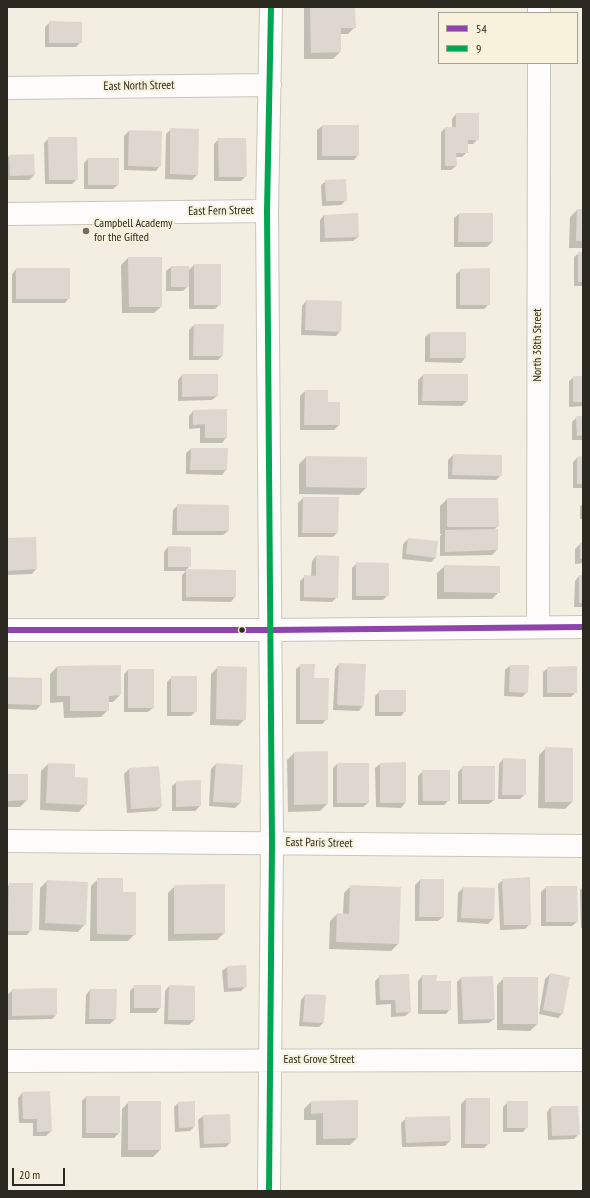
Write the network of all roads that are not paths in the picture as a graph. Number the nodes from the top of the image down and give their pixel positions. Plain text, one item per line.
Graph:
1 (271, 7) edge
2 (539, 64) edge
3 (270, 85) junction
4 (7, 88) edge
5 (267, 211) junction
6 (7, 214) edge
7 (538, 627) junction
8 (583, 627) edge
9 (7, 630) edge
10 (270, 630) junction
11 (7, 841) edge
12 (272, 843) junction
13 (583, 846) edge
14 (583, 1060) edge
15 (7, 1061) edge
16 (271, 1061) junction
17 (269, 1191) edge

1 - 3 street
2 - 7 street, North 38th Street
3 - 4 street, East North Street
3 - 5 street
5 - 6 street, East Fern Street
5 - 10 street
7 - 8 street
7 - 10 street
9 - 10 street
10 - 12 street
11 - 12 street, East Paris Street
12 - 13 street, East Paris Street
12 - 16 street
14 - 16 street, East Grove Street
15 - 16 street, East Grove Street
16 - 17 street

